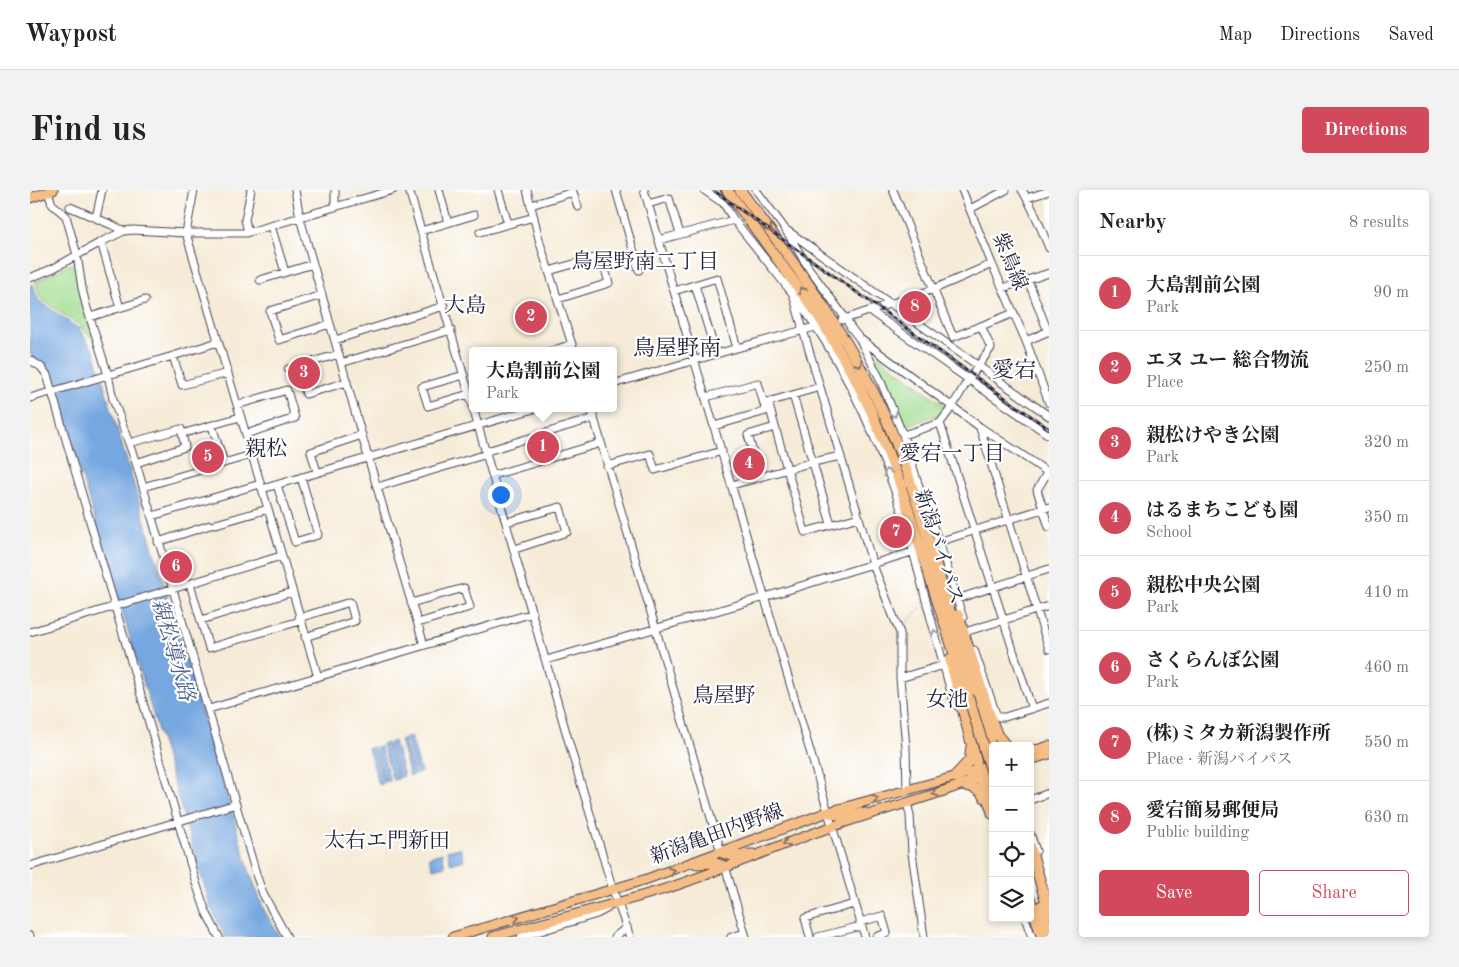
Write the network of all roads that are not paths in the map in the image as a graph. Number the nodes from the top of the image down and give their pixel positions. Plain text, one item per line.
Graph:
1 (102, 190) edge
2 (194, 190) edge
3 (250, 190) edge
4 (295, 190) edge
5 (336, 190) edge
6 (393, 190) edge
7 (409, 190) edge
8 (439, 190) edge
9 (498, 190) edge
10 (527, 190) edge
11 (616, 190) edge
12 (644, 190) edge
13 (704, 190) edge
14 (715, 190) edge
15 (726, 190) edge
16 (740, 190) edge
17 (756, 190) edge
18 (893, 190) edge
19 (962, 190) edge
20 (1006, 190) edge
21 (1022, 190) edge
22 (50, 191) edge
23 (1049, 191) edge
24 (762, 194) edge
25 (30, 198) edge
26 (1027, 198) junction
27 (723, 203) junction
28 (648, 204) junction
29 (531, 205) junction
30 (70, 207) dead end
31 (335, 207) junction
32 (578, 207) dead end
33 (970, 209) junction
34 (474, 215) dead end
35 (534, 217) junction
36 (96, 218) junction
37 (300, 218) junction
38 (734, 220) junction
39 (448, 223) junction
40 (508, 224) junction
41 (272, 226) junction
42 (785, 229) junction
43 (422, 231) junction
44 (124, 232) junction
45 (186, 232) junction
46 (248, 232) junction
47 (480, 232) dead end
48 (680, 234) junction
49 (659, 240) junction
50 (101, 242) junction
51 (1049, 248) edge
52 (77, 255) junction
53 (313, 264) junction
54 (992, 264) junction
55 (639, 270) dead end
56 (549, 271) junction
57 (285, 272) junction
58 (1049, 273) edge
59 (31, 278) edge
60 (260, 280) dead end
61 (1028, 280) junction
62 (695, 285) junction
63 (1003, 288) junction
64 (934, 289) junction
65 (674, 291) junction
66 (794, 294) junction
67 (322, 295) junction
68 (558, 299) junction
69 (145, 300) dead end
70 (890, 304) junction
71 (444, 306) junction
72 (120, 308) junction
73 (870, 311) junction
74 (1014, 313) junction
75 (90, 317) junction
76 (843, 319) junction
77 (330, 324) junction
78 (818, 326) junction
79 (982, 326) junction
80 (451, 330) junction
81 (803, 330) junction
82 (1049, 332) edge
83 (859, 338) junction
84 (335, 340) junction
85 (1026, 341) junction
86 (218, 342) junction
87 (573, 347) edge
88 (736, 348) junction
89 (339, 354) junction
90 (716, 354) junction
91 (173, 356) junction
92 (30, 360) edge
93 (695, 360) junction
94 (341, 363) junction
95 (297, 366) junction
96 (979, 367) junction
97 (288, 369) dead end
98 (228, 373) junction
99 (107, 375) junction
100 (464, 375) junction
101 (968, 380) junction
102 (347, 382) junction
103 (617, 383) edge
104 (820, 387) junction
105 (54, 391) junction
106 (469, 394) joint
107 (792, 395) junction
108 (706, 397) junction
109 (30, 398) edge
110 (1049, 402) edge
111 (237, 405) junction
112 (952, 407) junction
113 (474, 412) edge
114 (523, 412) edge
115 (592, 412) edge
116 (1049, 416) edge
117 (240, 417) junction
118 (594, 418) junction
119 (940, 423) junction
120 (478, 425) junction
121 (212, 426) junction
122 (714, 426) junction
123 (775, 427) junction
124 (980, 427) junction
125 (188, 432) dead end
126 (246, 434) junction
127 (362, 435) junction
128 (903, 435) junction
129 (1049, 435) edge
130 (129, 443) junction
131 (601, 443) junction
132 (722, 451) junction
133 (487, 452) junction
134 (251, 455) junction
135 (841, 456) junction
136 (368, 457) junction
137 (812, 462) junction
138 (136, 463) junction
139 (224, 463) junction
140 (607, 466) junction
141 (787, 470) junction
142 (317, 472) junction
143 (1048, 473) edge
144 (494, 475) junction
145 (760, 476) junction
146 (301, 477) junction
147 (277, 485) junction
148 (732, 485) junction
149 (261, 486) junction
150 (143, 487) junction
151 (377, 487) junction
152 (268, 508) junction
153 (1046, 508) edge
154 (921, 515) junction
155 (152, 516) junction
156 (859, 516) junction
157 (1008, 520) junction
158 (507, 522) junction
159 (913, 523) junction
160 (831, 524) junction
161 (1049, 527) edge
162 (975, 531) junction
163 (158, 542) junction
164 (937, 543) junction
165 (515, 549) junction
166 (914, 552) junction
167 (281, 556) junction
168 (873, 565) junction
169 (1049, 569) edge
170 (1026, 576) junction
171 (190, 584) junction
172 (993, 587) junction
173 (170, 590) junction
174 (292, 592) junction
175 (765, 597) junction
176 (957, 598) junction
177 (412, 602) junction
178 (117, 606) junction
179 (1049, 606) edge
180 (1037, 610) junction
181 (533, 614) junction
182 (299, 619) junction
183 (201, 620) junction
184 (1003, 620) junction
185 (418, 623) junction
186 (655, 629) junction
187 (968, 631) junction
188 (30, 632) edge
189 (305, 637) junction
190 (424, 645) junction
191 (1049, 649) edge
192 (546, 660) junction
193 (944, 666) junction
194 (318, 677) junction
195 (900, 678) junction
196 (971, 695) junction
197 (1049, 703) edge
198 (209, 709) junction
199 (1032, 709) junction
200 (963, 711) junction
201 (995, 718) junction
202 (970, 736) junction
203 (989, 742) edge
204 (996, 742) edge
205 (1003, 742) edge
206 (1049, 746) edge
207 (1034, 750) edge
208 (1049, 754) edge
209 (989, 759) edge
210 (1034, 759) edge
211 (989, 767) edge
212 (989, 771) edge
213 (980, 773) junction
214 (989, 778) edge
215 (958, 781) junction
216 (907, 790) junction
217 (989, 791) edge
218 (1049, 793) edge
219 (1034, 799) edge
220 (989, 802) edge
221 (907, 803) junction
222 (234, 804) junction
223 (989, 807) edge
224 (828, 812) junction
225 (874, 813) junction
226 (179, 820) junction
227 (795, 824) junction
228 (832, 826) junction
229 (1034, 846) edge
230 (721, 852) junction
231 (759, 854) junction
232 (1034, 861) edge
233 (690, 864) junction
234 (30, 866) edge
235 (725, 866) junction
236 (1032, 877) edge
237 (613, 890) junction
238 (1049, 894) edge
239 (618, 903) junction
240 (854, 904) junction
241 (1049, 912) edge
242 (1034, 914) edge
243 (1026, 922) edge
244 (1033, 922) edge
245 (860, 924) junction
246 (627, 928) junction
247 (1049, 930) edge
248 (536, 934) edge
249 (746, 935) edge
250 (219, 937) edge
251 (287, 937) edge
252 (453, 937) edge
253 (493, 937) edge
254 (522, 937) edge
255 (615, 937) edge
256 (630, 937) edge
257 (731, 937) edge
258 (810, 937) edge
259 (818, 937) edge
260 (864, 937) edge
261 (876, 937) edge
262 (924, 937) edge
263 (1032, 937) edge
264 (1040, 937) edge

1 - 36 street
2 - 45 street
3 - 46 street
4 - 37 street
5 - 31 street
6 - 31 street
7 - 43 street
8 - 39 street
9 - 40 street
10 - 29 street
11 - 55 street
12 - 28 street
13 - 27 street
14 - 27 street
159 -> 15 highway, 新潟バイパス
16 -> 154 highway, 新潟バイパス
17 - 24 street
18 - 64 street
19 - 33 street, 紫鳥線
20 - 33 street
21 - 26 street
22 - 25 main road
22 - 52 street
23 - 26 street
24 - 42 street
26 - 51 street
27 - 38 street
28 - 48 street
28 - 49 street
29 - 32 street
29 - 35 street
30 - 36 street
31 - 37 street
33 - 54 street, 紫鳥線
34 - 39 street
35 - 40 street
35 - 56 street
36 - 44 street
37 - 41 street
37 - 53 street
38 - 48 street
38 - 66 street
39 - 43 street
40 - 47 street
41 - 46 street
41 - 57 street
42 - 70 street
42 - 76 street
43 - 71 street
44 - 45 street
44 - 50 street
45 - 46 street
45 - 86 street
48 - 49 street
49 - 65 street
50 - 52 street
50 - 72 street
52 - 59 street
52 - 75 street
53 - 57 street
53 - 67 street
54 - 63 street, 紫鳥線
54 - 64 street
56 - 68 street
56 - 68 street
57 - 60 street
58 - 61 street
61 - 63 street
61 - 82 street
62 - 65 street
62 - 88 street
62 - 90 street
63 - 74 street, 紫鳥線
64 - 70 street
64 - 79 street
65 - 93 street
66 - 78 street
66 - 81 street
67 - 77 street
67 - 77 street
68 - 87 street
69 - 72 street
70 - 73 street
70 - 96 street
71 - 80 street
71 - 84 street
72 - 75 street
73 - 76 street
73 - 101 street
74 - 79 street
74 - 85 street, 紫鳥線
75 - 99 street
76 - 83 street
77 - 84 street
78 - 81 street
166 -> 78 street
79 - 96 street
80 - 94 street
80 - 100 street
81 - 88 street
81 - 104 street
82 - 85 street
83 - 112 street
83 -> 128 street
84 - 89 street
85 - 110 street, 紫鳥線
86 - 91 street
86 - 98 street
88 - 90 street
89 - 94 street
89 - 95 street
90 - 93 street
91 - 98 street
91 - 99 street
92 - 105 street
93 - 103 street
93 - 108 street
94 - 102 street
95 - 97 street
95 - 102 street
96 - 101 street
96 - 116 street
98 - 111 street
99 - 105 street
99 - 130 street
100 - 106 street
100 - 106 street
101 - 112 street
101 - 129 street
102 - 127 street
104 - 107 street
104 - 135 street
105 - 109 street
105 - 178 street
107 - 123 street
107 - 137 street
108 - 122 street
108 - 122 street
111 - 117 street
111 - 126 street
112 - 119 street
112 - 124 street
113 - 120 street
114 - 120 street
115 - 118 street
117 - 121 street
117 - 126 street
118 - 131 street
118 - 133 street
119 - 128 street
119 - 162 street
120 - 133 street
120 - 136 street
121 - 125 street
121 - 139 street
122 - 132 street
123 - 141 street
123 - 145 street
124 - 143 street
124 - 157 street
126 - 134 street
127 - 136 street
127 - 142 street
128 - 164 street
130 - 138 street
130 - 138 street
131 - 140 street
131 - 144 street
132 - 140 street
132 - 148 street
133 - 144 street
133 - 151 street
134 - 139 street
134 - 149 street
135 - 137 street
135 - 156 street
136 - 142 street
136 - 151 street
137 - 141 street
137 - 160 street
138 - 150 street
139 - 150 street
140 - 186 street
141 - 145 street
141 - 160 street
142 - 146 street
143 - 153 street
144 - 158 street
145 - 148 street
146 - 147 street
146 - 147 street
147 - 149 street
148 - 175 street
149 - 152 street
149 - 155 street
150 - 155 street
151 - 177 street
152 - 163 street
152 - 167 street
153 - 157 street
153 - 161 street
154 - 196 highway, 新潟バイパス
154 - 201 highway
155 - 163 street
156 - 160 street
156 - 168 street
157 - 162 street
157 - 170 street
158 - 165 street
158 - 165 street
159 - 196 highway, 新潟バイパス
159 - 200 highway
162 - 164 street
162 - 172 street
163 - 173 street
164 - 176 street
165 - 181 street
166 - 168 street
193 -> 166 street
167 - 171 street
167 - 174 street
168 - 175 street
168 - 195 street
169 - 170 street
170 - 172 street
170 - 180 street
171 - 173 street
171 - 183 street
172 - 176 street
172 - 184 street
173 - 178 street
173 - 198 street
174 - 182 street
174 - 183 street
175 - 186 street
175 - 224 street
176 - 187 street
177 - 185 street
177 - 185 street
178 - 188 street
178 - 226 street
179 - 180 street
180 - 184 street
180 - 191 street
181 - 190 street
181 - 192 street
182 - 183 street
182 - 189 street
182 - 189 street
184 - 187 street
184 - 199 street
185 - 190 street
186 - 192 street
186 - 230 street
187 - 201 street
189 - 194 street
190 - 194 street
192 - 237 street
193 - 195 street
193 - 200 street
194 - 198 street
195 - 216 street
196 - 203 highway, 新潟バイパス
196 - 209 highway, 新潟バイパス, bridge
197 - 199 street
198 - 222 street
199 - 201 street
200 - 202 highway
201 - 204 highway
201 - 205 highway
202 - 211 highway
202 - 213 highway
202 - 215 highway
206 - 207 main road
208 - 210 main road
212 - 213 highway
213 - 215 main road, 新潟亀田内野線
213 - 220 highway
214 - 217 highway
215 - 216 main road, 新潟亀田内野線
215 -> 221 main road, 新潟亀田内野線
215 - 223 highway
224 -> 216 main road, 新潟亀田内野線
218 - 219 street
221 - 225 main road, 新潟亀田内野線
221 - 262 street
222 - 226 street
222 - 251 street
224 - 225 main road
224 - 227 main road, 新潟亀田内野線
224 - 228 street
225 - 228 main road, 新潟亀田内野線
226 - 234 street
226 - 250 street
227 - 228 main road
227 - 230 main road, 新潟亀田内野線
228 -> 231 main road, 新潟亀田内野線
228 - 240 street
229 - 238 street
230 - 231 main road
230 - 233 main road, 新潟亀田内野線
231 - 235 main road, 新潟亀田内野線
232 - 241 highway
233 - 235 main road
237 -> 233 main road, 新潟亀田内野線
235 - 239 main road, 新潟亀田内野線
235 - 249 street
236 - 247 highway
237 - 239 street
252 -> 237 main road, 新潟亀田内野線
239 - 246 street
239 - 248 street
239 - 253 main road, 新潟亀田内野線
240 - 245 street
240 - 258 street
242 - 264 highway
243 - 263 street
244 - 264 highway
245 - 259 street
245 - 260 street
245 - 261 street
246 - 255 street
246 - 256 street
248 - 254 street
249 - 257 street

